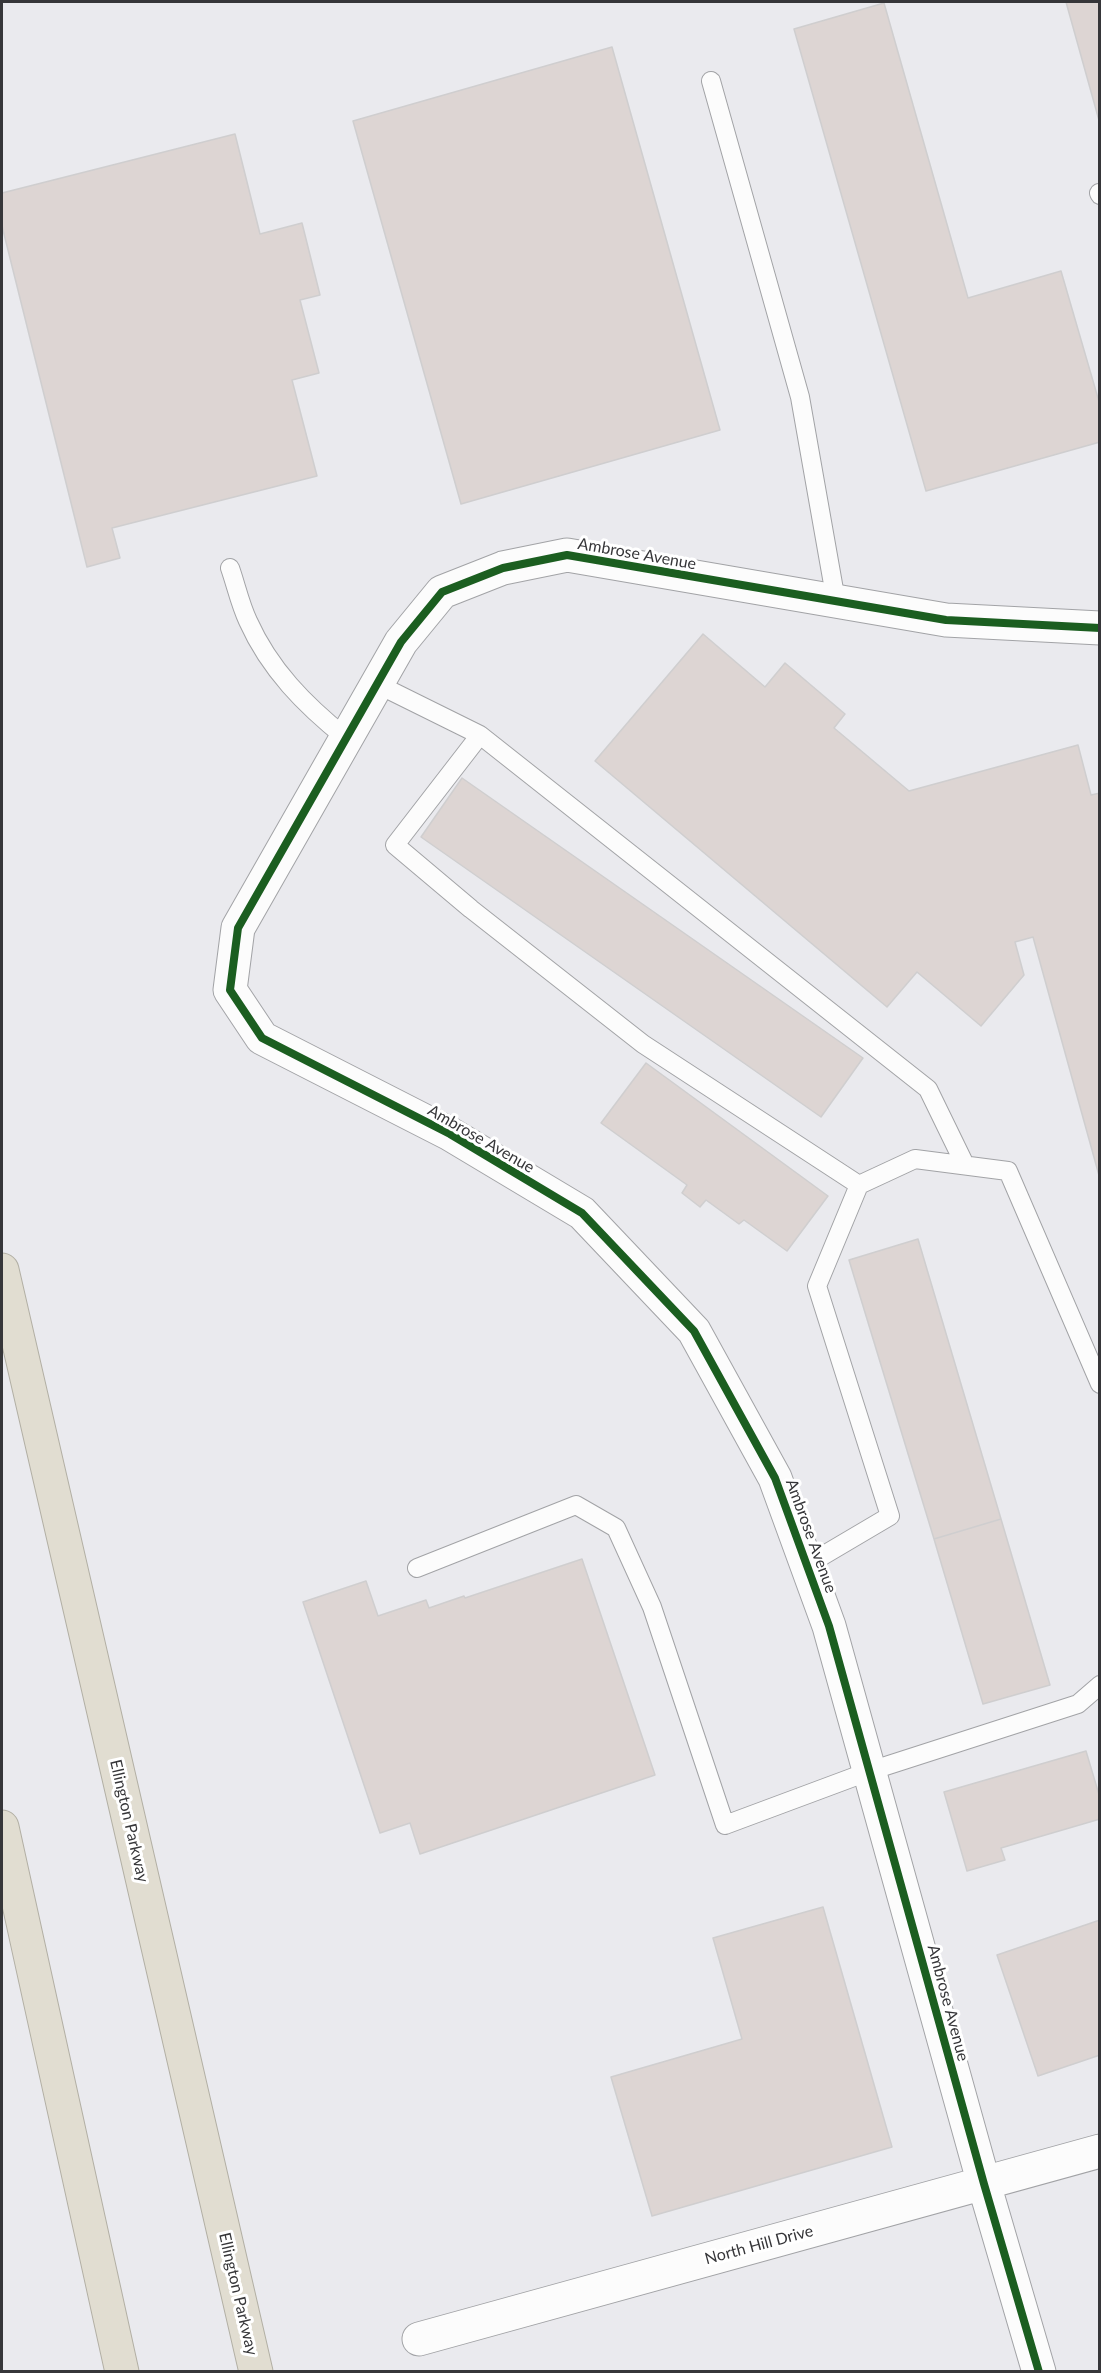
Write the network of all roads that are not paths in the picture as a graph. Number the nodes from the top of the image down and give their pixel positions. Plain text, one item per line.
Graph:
1 (711, 81) dead end
2 (230, 568) dead end
3 (836, 601) junction
4 (1100, 628) edge
5 (377, 684) junction
6 (480, 735) junction
7 (346, 738) junction
8 (965, 1165) junction
9 (860, 1185) junction
10 (2, 1270) edge
11 (1100, 1384) edge
12 (807, 1565) junction
13 (417, 1568) dead end
14 (1100, 1685) edge
15 (870, 1771) junction
16 (2, 1827) edge
17 (1100, 2151) edge
18 (984, 2184) junction
19 (418, 2339) dead end
20 (122, 2372) edge
21 (256, 2372) edge
22 (1040, 2372) edge

1 - 3 lane
2 - 7 lane
3 - 4 street, Ambrose Avenue
3 - 5 street, Ambrose Avenue
5 - 6 lane
5 - 7 street, Ambrose Avenue
6 - 8 lane
6 - 9 lane
7 - 12 street, Ambrose Avenue
8 - 9 lane
8 - 11 lane
9 - 12 lane
10 - 21 highway, Ellington Parkway
12 - 15 street, Ambrose Avenue
13 - 15 lane
14 - 15 lane
15 - 18 street, Ambrose Avenue
16 - 20 highway
17 - 18 street, North Hill Drive
18 - 19 street, North Hill Drive
18 - 22 street, Ambrose Avenue

